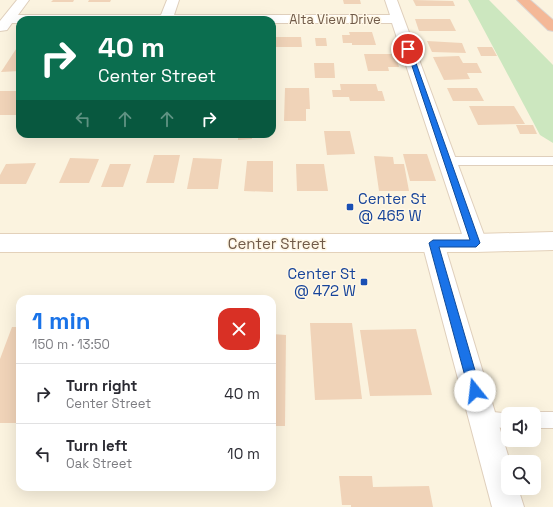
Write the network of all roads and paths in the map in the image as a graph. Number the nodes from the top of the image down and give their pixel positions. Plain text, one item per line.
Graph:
1 (23, 0) edge
2 (173, 0) edge
3 (391, 0) edge
4 (524, 0) edge
5 (167, 16) edge
6 (8, 19) junction
7 (16, 19) edge
8 (276, 19) edge
9 (397, 19) junction
10 (553, 27) edge
11 (0, 30) edge
12 (447, 161) junction
13 (553, 161) edge
14 (553, 241) edge
15 (0, 243) edge
16 (433, 243) junction
17 (476, 243) junction
18 (496, 419) edge
19 (541, 420) edge
20 (553, 420) edge
21 (508, 507) edge

1 - 6 street
2 - 5 street
3 - 9 street
4 - 10 highway
6 - 7 street, Alta View Drive
6 - 11 street
8 - 9 street, Alta View Drive
9 - 12 street
12 - 13 lane
12 - 17 street
14 - 17 street, Center Street
15 - 16 street, Center Street
16 - 17 street, Center Street
16 - 18 street
18 - 21 street
19 - 20 lane

